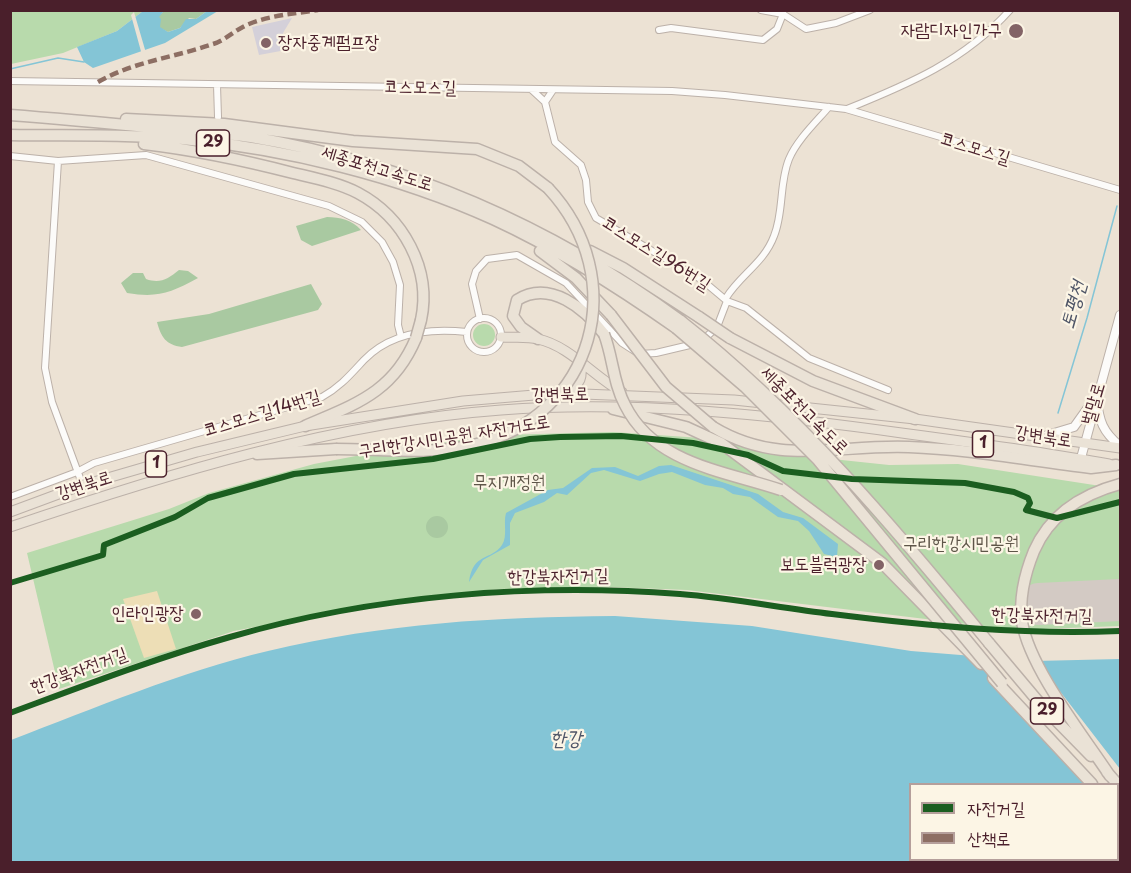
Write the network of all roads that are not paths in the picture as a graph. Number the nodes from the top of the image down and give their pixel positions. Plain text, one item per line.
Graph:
1 (761, 10) edge
2 (870, 10) edge
3 (1010, 10) edge
4 (783, 12) edge
5 (659, 30) dead end
6 (10, 81) edge
7 (217, 85) junction
8 (531, 90) junction
9 (553, 90) junction
10 (546, 102) junction
11 (830, 107) junction
12 (846, 109) junction
13 (10, 115) edge
14 (218, 117) dead end
15 (72, 120) junction
16 (10, 135) edge
17 (69, 136) junction
18 (10, 156) edge
19 (214, 160) dead end
20 (58, 161) junction
21 (211, 172) junction
22 (424, 182) junction
23 (410, 189) junction
24 (1120, 190) edge
25 (727, 302) junction
26 (1120, 315) edge
27 (480, 319) junction
28 (679, 325) junction
29 (467, 332) junction
30 (400, 337) junction
31 (501, 337) junction
32 (538, 339) junction
33 (579, 361) junction
34 (888, 390) dead end
35 (558, 393) junction
36 (627, 394) junction
37 (1097, 395) junction
38 (614, 409) junction
39 (915, 419) junction
40 (305, 426) junction
41 (1042, 436) junction
42 (1083, 444) junction
43 (1120, 447) edge
44 (257, 454) junction
45 (1081, 458) junction
46 (1118, 465) edge
47 (79, 475) junction
48 (1120, 484) edge
49 (781, 490) junction
50 (10, 497) edge
51 (10, 512) edge
52 (52, 513) junction
53 (10, 527) edge
54 (10, 534) edge
55 (1110, 776) junction
56 (1091, 783) edge
57 (1091, 783) edge
58 (1116, 783) edge

1 - 4 street
2 - 4 street
3 - 12 street
4 - 5 street
6 - 7 street, 코스모스길
7 - 8 street, 코스모스길
7 - 14 street
8 - 9 street, 코스모스길
8 - 10 street
9 - 10 street
9 - 11 street, 코스모스길
10 - 25 street, 코스모스길96번길
11 - 12 street, 코스모스길
11 - 25 street
12 - 24 street, 코스모스길
13 - 15 highway, 세종포천고속도로 / 29
15 - 22 highway, 세종포천고속도로 / 29
15 - 44 highway, bridge
16 - 17 highway, 세종포천고속도로 / 29
17 - 23 highway, 세종포천고속도로 / 29
17 - 40 highway, bridge
18 - 20 street
19 - 21 street
20 - 21 street
20 - 47 street
21 - 30 street
22 - 28 highway, 세종포천고속도로 / 29
22 - 39 highway, bridge
23 - 28 highway, 세종포천고속도로 / 29
23 - 46 highway, bridge
25 - 27 street, 코스모스길96번길
25 - 34 street
26 - 37 street, 벌말로
27 - 29 street
27 - 31 street
28 - 55 highway, 세종포천고속도로 / 29, bridge
28 - 56 highway, 세종포천고속도로 / 29, bridge
29 - 30 street, 코스모스길14번길
29 - 31 street
30 - 47 street, 코스모스길14번길
31 - 32 highway
32 - 33 highway
32 - 49 highway, bridge
33 - 35 highway
33 - 36 highway
35 - 36 highway, 강변북로 / 1
35 - 40 highway, 강변북로 / 1
36 - 39 highway, 강변북로 / 1
37 - 41 street
37 - 42 street, 벌말로
37 - 43 street
38 - 44 highway, 강변북로 / 1
38 - 45 highway, 강변북로 / 1
38 - 49 highway
39 - 41 highway, 강변북로 / 1
40 - 51 highway, 강변북로 / 1
41 - 42 highway, 강변북로 / 1
42 - 43 highway, 강변북로 / 1
42 - 45 street, 벌말로
44 - 52 highway, 강변북로 / 1
45 - 46 highway, 1
47 - 50 street, 코스모스길14번길
48 - 55 highway
49 - 57 highway, bridge
52 - 53 highway, 강변북로 / 1
52 - 54 highway
55 - 58 highway, 세종포천고속도로 / 29

